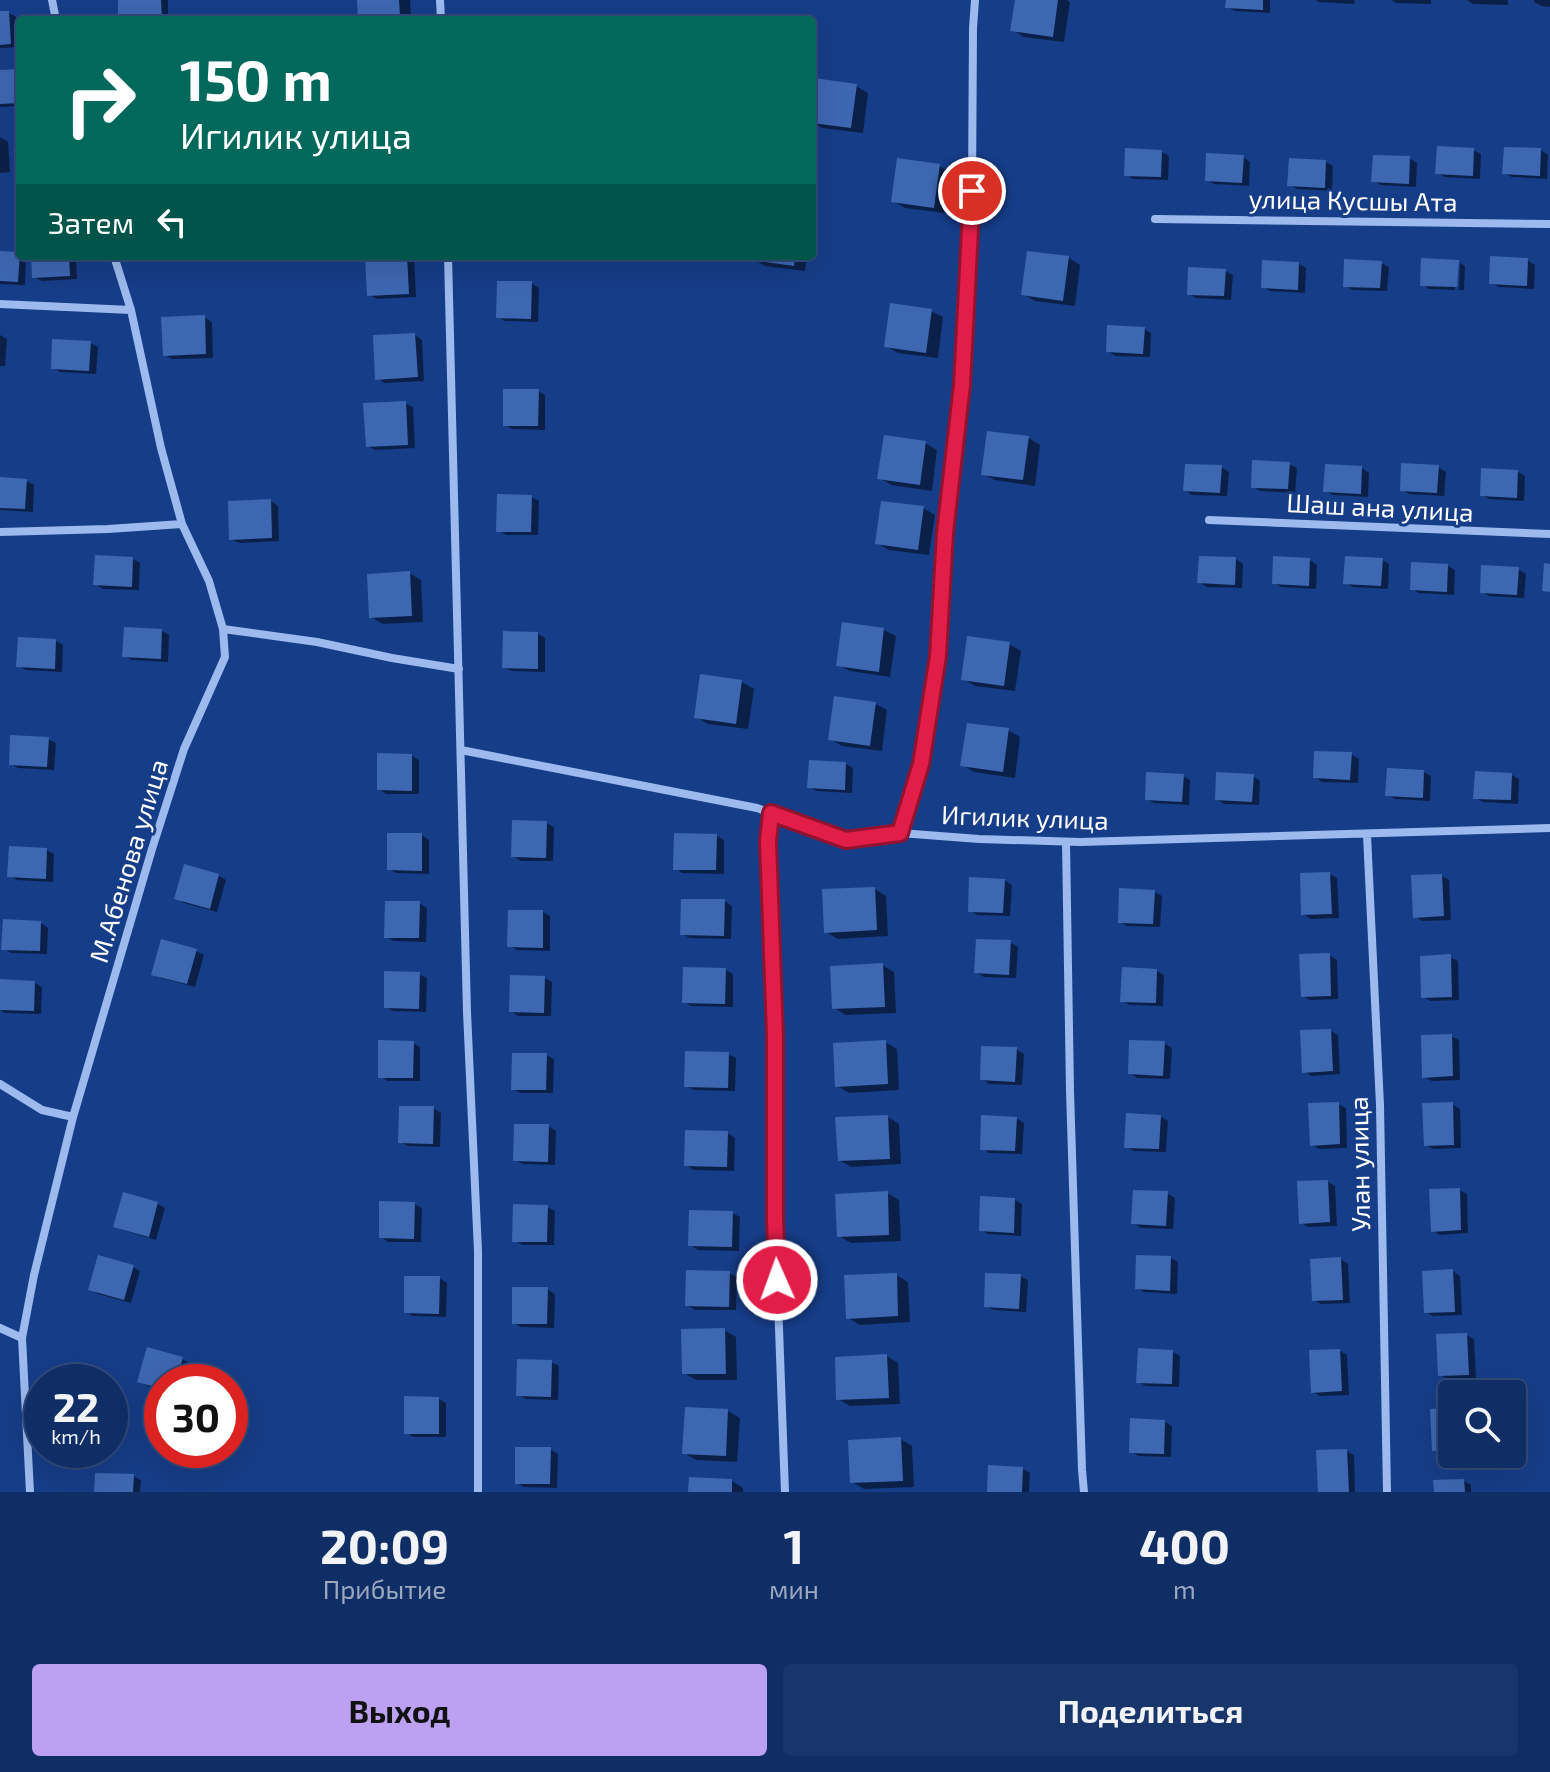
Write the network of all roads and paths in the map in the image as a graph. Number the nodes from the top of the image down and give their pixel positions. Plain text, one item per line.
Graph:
1 (975, 0) edge
2 (1155, 219) dead end
3 (1550, 224) edge
4 (115, 260) edge
5 (448, 260) edge
6 (0, 304) edge
7 (131, 310) junction
8 (1209, 520) dead end
9 (182, 524) junction
10 (0, 532) edge
11 (1550, 534) edge
12 (223, 629) junction
13 (459, 669) junction
14 (461, 750) junction
15 (771, 813) junction
16 (1550, 828) edge
17 (900, 833) junction
18 (1367, 835) junction
19 (1066, 842) junction
20 (0, 1084) edge
21 (73, 1117) junction
22 (0, 1328) edge
23 (22, 1338) junction
24 (30, 1492) edge
25 (478, 1492) edge
26 (785, 1492) edge
27 (1084, 1492) edge
28 (1387, 1492) edge

1 - 17 street
2 - 3 street, улица Кусшы Ата
4 - 7 street, М.Абенова улица
5 - 13 street
6 - 7 street
7 - 9 street, М.Абенова улица
8 - 11 street, Шаш ана улица
9 - 10 street
9 - 12 street, М.Абенова улица
12 - 13 street
12 - 21 street, М.Абенова улица
13 - 14 street
14 - 15 street, Игилик улица
14 - 25 street
15 - 17 street, Игилик улица
15 - 26 street
16 - 18 street, Игилик улица
17 - 19 street, Игилик улица
18 - 19 street, Игилик улица
18 - 28 street, Улан улица
19 - 27 street
20 - 21 street
21 - 23 street, М.Абенова улица
22 - 23 street
23 - 24 street, М.Абенова улица

